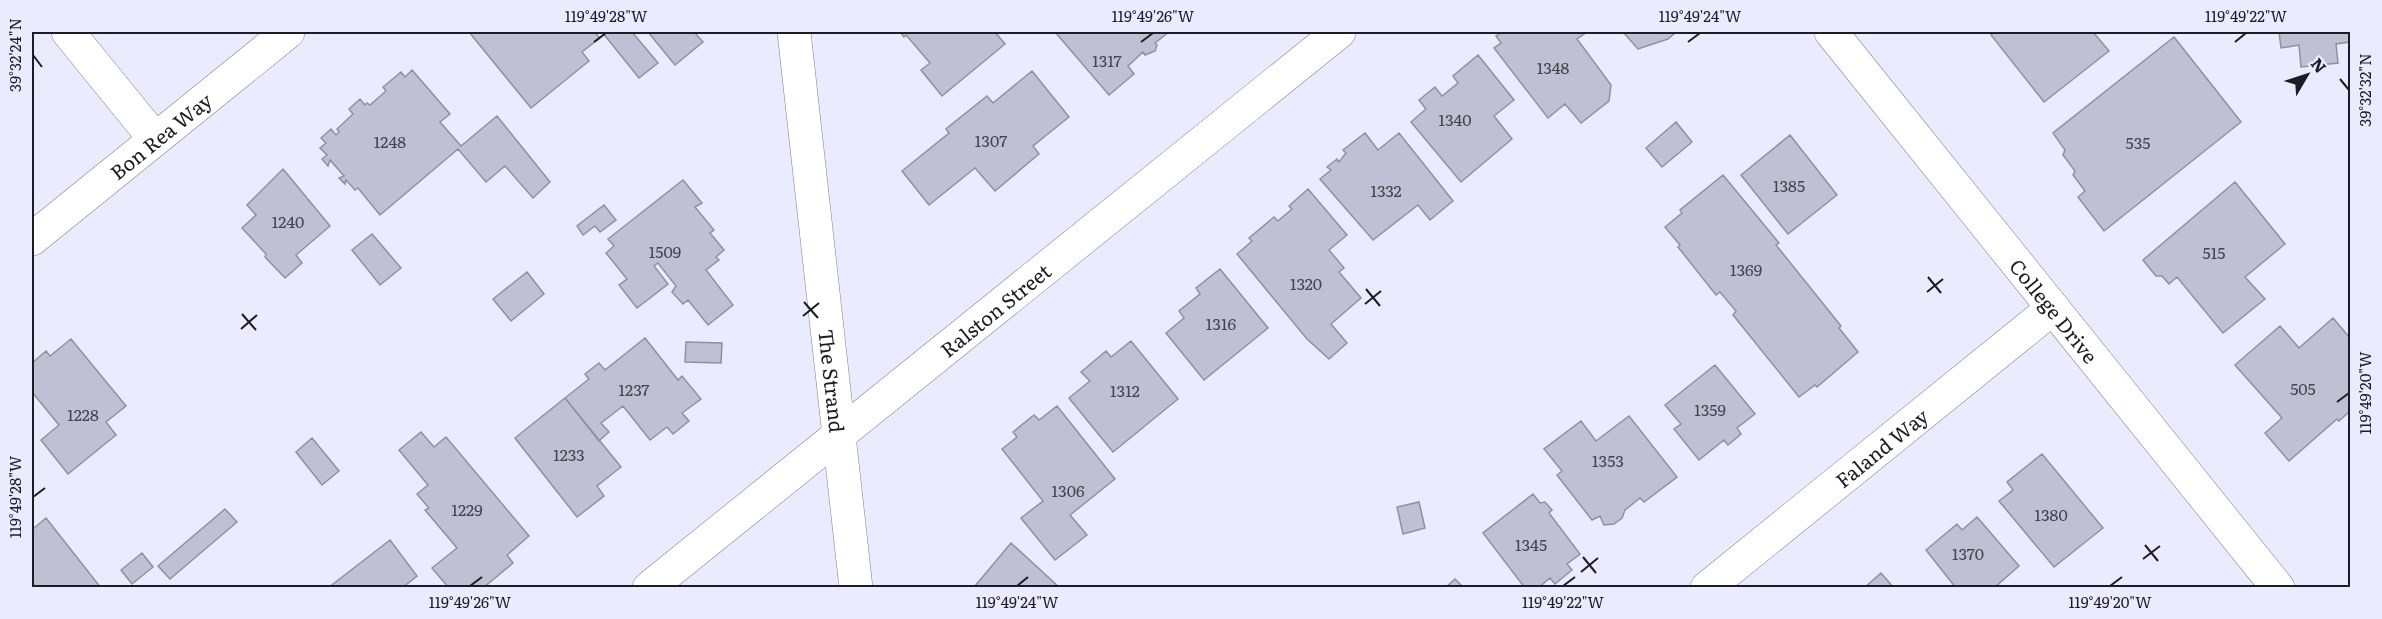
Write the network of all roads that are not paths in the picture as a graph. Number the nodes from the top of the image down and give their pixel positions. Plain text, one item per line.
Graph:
1 (68, 32) edge
2 (288, 32) edge
3 (794, 32) edge
4 (1340, 32) edge
5 (1831, 32) edge
6 (155, 139) junction
7 (32, 239) edge
8 (2053, 308) junction
9 (838, 435) junction
10 (650, 588) edge
11 (856, 588) edge
12 (1707, 588) edge
13 (2278, 588) edge

1 - 6 street
2 - 6 street, Bon Rea Way
3 - 9 street, The Strand
4 - 9 street, Ralston Street
5 - 8 street, College Drive
6 - 7 street, Bon Rea Way
8 - 12 street, Faland Way
8 - 13 street, College Drive
9 - 10 street, Ralston Street
9 - 11 street, The Strand

